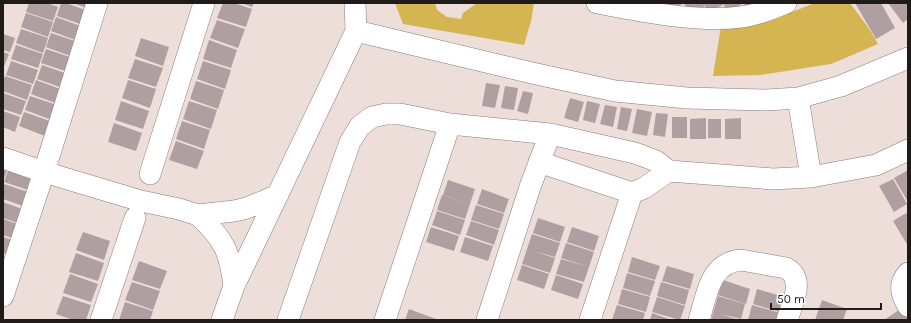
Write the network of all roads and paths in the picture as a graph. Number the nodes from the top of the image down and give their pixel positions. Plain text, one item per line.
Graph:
1 (97, 3) edge
2 (204, 3) edge
3 (355, 3) edge
4 (597, 3) edge
5 (773, 5) edge
6 (625, 6) edge
7 (356, 31) junction
8 (908, 58) edge
9 (798, 98) junction
10 (450, 124) junction
11 (550, 134) junction
12 (908, 150) edge
13 (3, 158) edge
14 (539, 162) junction
15 (669, 171) junction
16 (44, 172) junction
17 (150, 174) dead end
18 (810, 177) junction
19 (632, 192) junction
20 (278, 195) junction
21 (198, 215) junction
22 (135, 218) dead end
23 (908, 273) edge
24 (234, 286) junction
25 (3, 296) edge
26 (908, 306) edge
27 (101, 320) edge
28 (222, 320) edge
29 (288, 320) edge
30 (385, 320) edge
31 (487, 320) edge
32 (590, 320) edge
33 (699, 320) edge
34 (787, 320) edge

1 - 16 street
2 - 17 street
3 - 7 street
4 - 6 street
5 - 6 street
7 - 9 street
7 - 20 street
8 - 9 street
9 - 18 street
10 - 11 street
10 - 29 street
10 - 30 street
11 - 14 street
11 - 15 street
12 - 18 street
13 - 16 street
14 - 19 street
14 - 31 street
15 - 18 street
15 - 19 street
16 - 21 street
16 - 25 street
19 - 32 street
20 - 21 street
20 - 24 street
21 - 24 street
22 - 27 street
23 - 26 street
24 - 28 street
33 - 34 street

